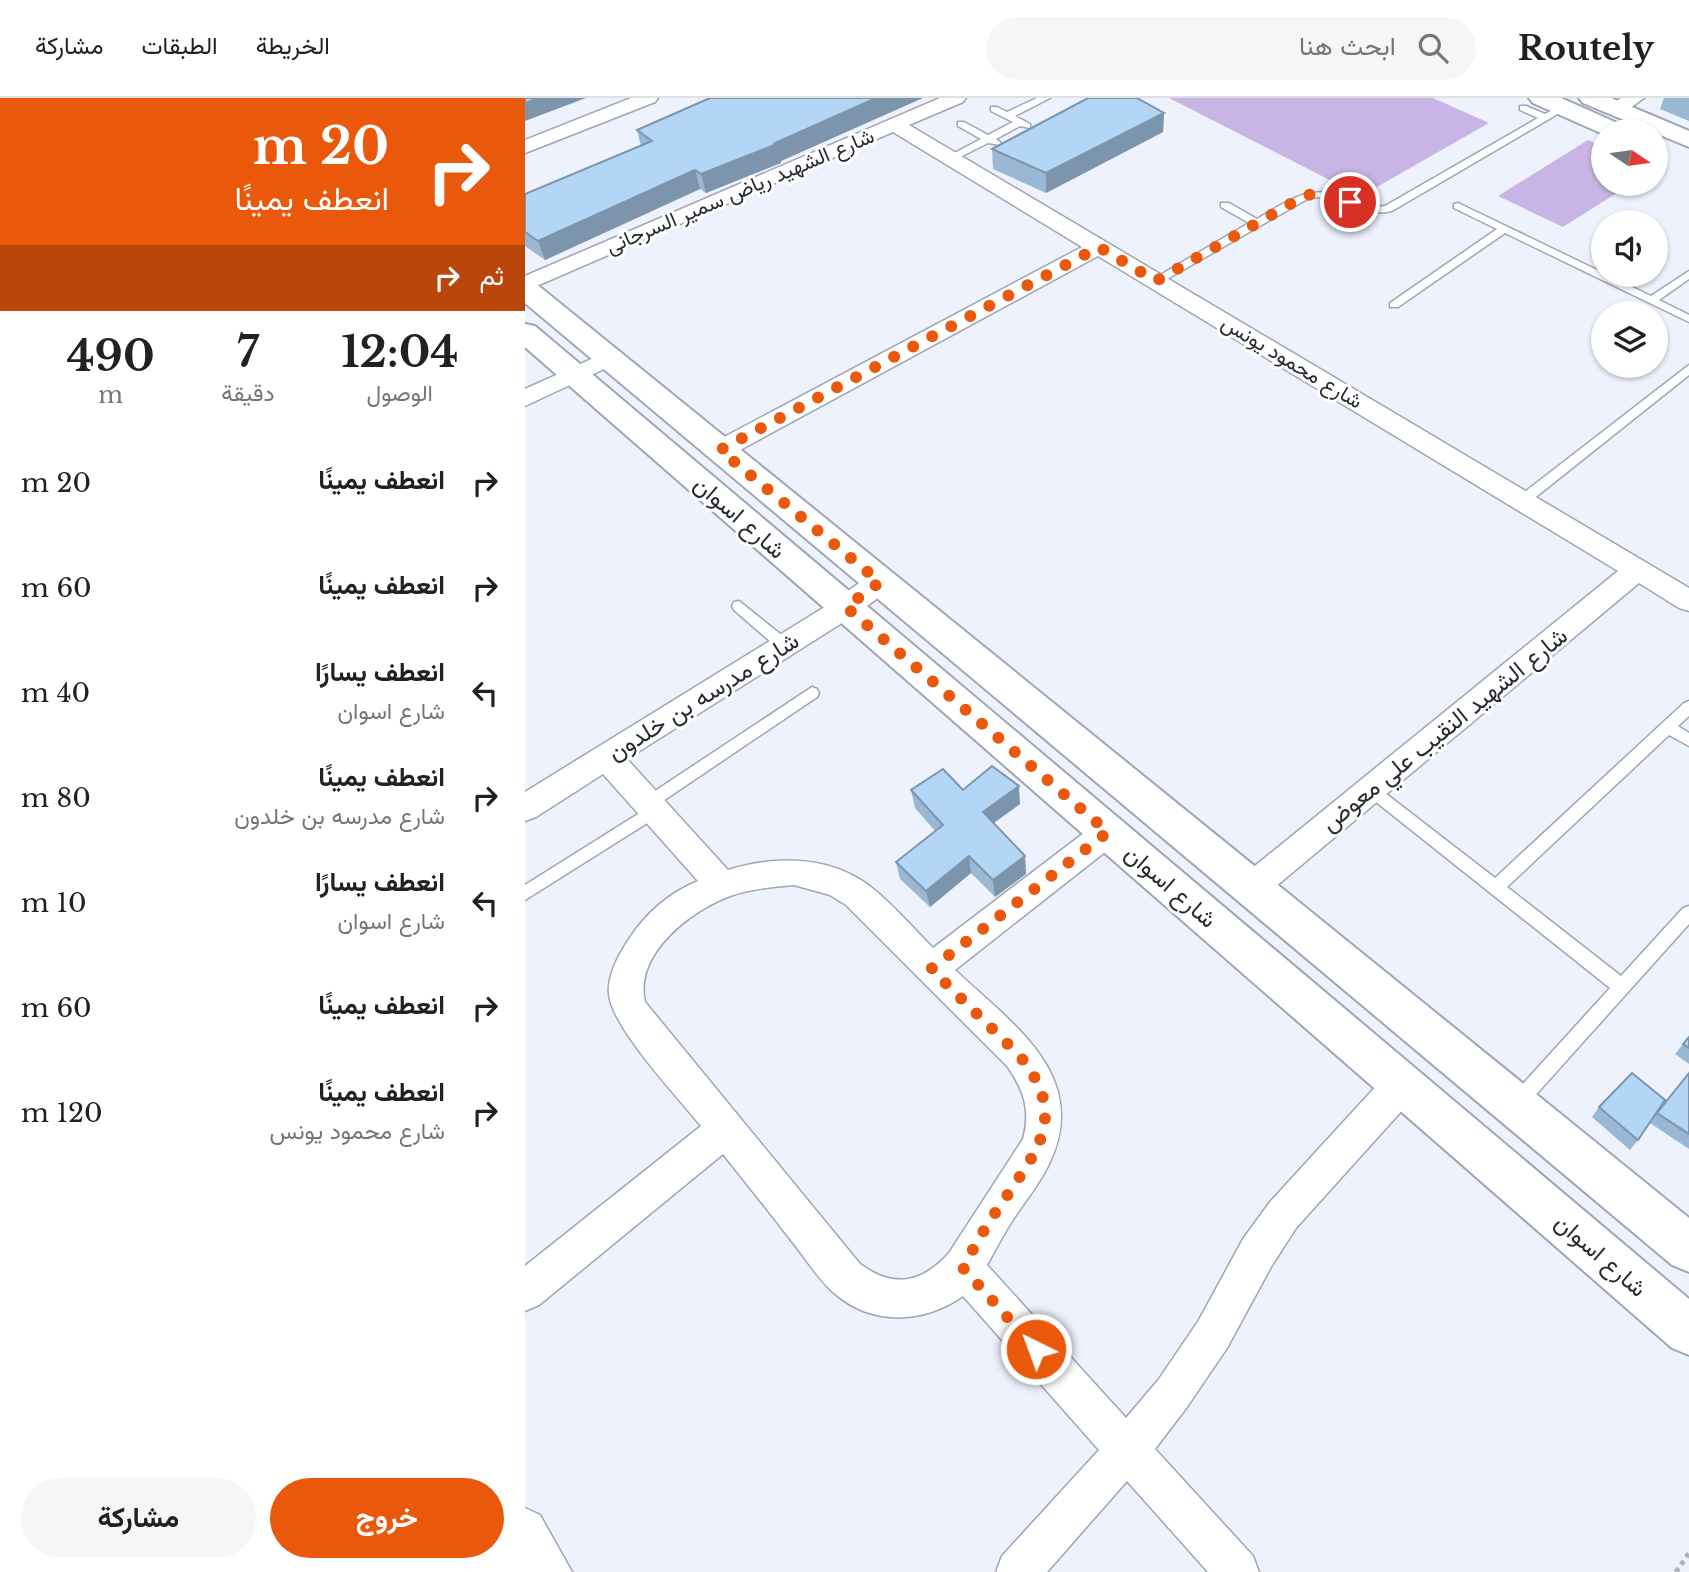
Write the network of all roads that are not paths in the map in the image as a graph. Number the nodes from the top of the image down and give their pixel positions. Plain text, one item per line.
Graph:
1 (648, 98) edge
2 (956, 98) edge
3 (1045, 98) edge
4 (1609, 106) edge
5 (1543, 108) edge
6 (994, 109) dead end
7 (1007, 116) junction
8 (1020, 123) junction
9 (961, 124) dead end
10 (894, 125) junction
11 (1038, 132) edge
12 (988, 139) junction
13 (1689, 140) edge
14 (525, 148) edge
15 (1004, 148) edge
16 (1668, 153) edge
17 (950, 158) junction
18 (1689, 162) edge
19 (1225, 205) dead end
20 (1458, 206) dead end
21 (1257, 223) junction
22 (1504, 229) junction
23 (1099, 247) junction
24 (1689, 274) edge
25 (1156, 281) junction
26 (525, 284) edge
27 (525, 289) edge
28 (1651, 301) joint
29 (1394, 305) dead end
30 (1668, 309) edge
31 (1689, 319) edge
32 (525, 332) edge
33 (609, 358) junction
34 (1689, 369) edge
35 (575, 374) junction
36 (525, 398) edge
37 (720, 450) junction
38 (1522, 501) junction
39 (1637, 570) junction
40 (880, 582) junction
41 (1689, 601) edge
42 (739, 606) dead end
43 (846, 607) junction
44 (784, 645) junction
45 (812, 693) dead end
46 (1689, 707) edge
47 (1668, 727) junction
48 (1689, 740) edge
49 (606, 757) junction
50 (1371, 790) junction
51 (651, 807) junction
52 (525, 808) edge
53 (1108, 832) junction
54 (722, 885) junction
55 (1496, 887) junction
56 (1251, 888) junction
57 (525, 893) edge
58 (1689, 913) edge
59 (931, 969) junction
60 (1622, 987) junction
61 (1402, 1084) junction
62 (1515, 1105) junction
63 (726, 1129) junction
64 (1689, 1248) edge
65 (963, 1268) junction
66 (525, 1292) edge
67 (1689, 1331) edge
68 (1127, 1450) junction
69 (525, 1530) edge
70 (550, 1572) edge
71 (1018, 1572) edge
72 (1237, 1572) edge

1 - 14 street
2 - 10 street, شارع الشهيد رياض سمير السرجانى
3 - 7 lane
4 - 5 street
4 - 13 street
5 - 21 lane
6 - 7 lane
7 - 8 lane
8 - 11 lane
8 - 12 lane
9 - 12 lane
10 - 17 street, شارع محمود يونس
10 - 26 street, شارع الشهيد رياض سمير السرجانى
12 - 15 lane
12 - 17 lane
16 - 18 street
17 - 23 street, شارع محمود يونس
19 - 21 lane
20 - 22 lane
21 - 25 lane
22 - 28 lane
22 - 29 lane
23 - 25 street, شارع محمود يونس
23 - 37 street
24 - 28 lane
25 - 38 street, شارع محمود يونس
27 - 33 street, شارع اسوان
30 - 31 lane
32 - 35 street, شارع اسوان
33 - 35 street
33 - 37 street, شارع اسوان
34 - 38 lane
35 - 36 street
35 - 43 street, شارع اسوان
37 - 40 street, شارع اسوان
38 - 39 street, شارع محمود يونس
39 - 41 street, شارع محمود يونس
39 - 50 street, شارع الشهيد النقيب علي معوض
40 - 43 street, شارع مدرسه بن خلدون
40 - 56 street, شارع اسوان
42 - 44 lane
43 - 44 street, شارع مدرسه بن خلدون
43 - 53 street, شارع اسوان
44 - 49 street, شارع مدرسه بن خلدون
45 - 51 lane
46 - 47 lane
47 - 48 lane
47 - 55 lane
49 - 51 street
49 - 52 street, شارع مدرسه بن خلدون
50 - 55 lane
50 - 56 street, شارع الشهيد النقيب علي معوض
51 - 54 street
51 - 57 lane
53 - 59 street
53 - 61 street, شارع اسوان
54 - 59 street
54 - 63 street
55 - 60 lane
56 - 62 street, شارع اسوان
58 - 60 lane
59 - 65 street
60 - 62 lane
61 - 67 street, شارع اسوان
61 - 68 street
62 - 64 street, شارع اسوان
63 - 65 street
63 - 66 street
65 - 68 street
68 - 71 street
68 - 72 street
69 - 70 street

